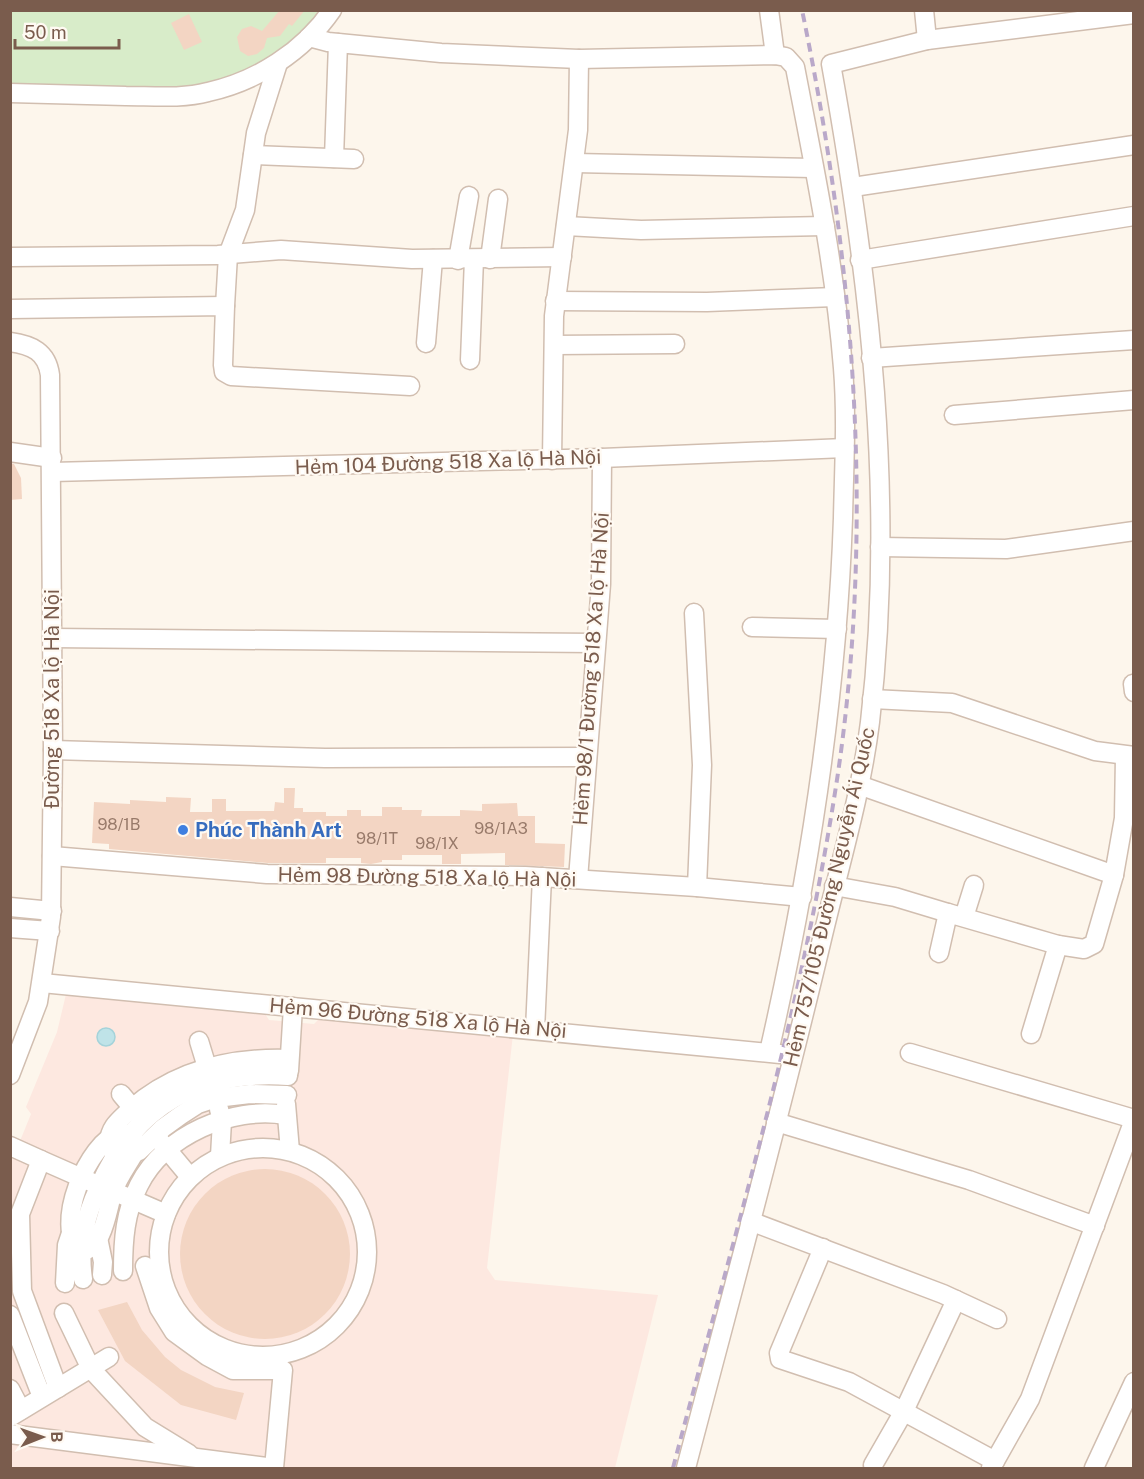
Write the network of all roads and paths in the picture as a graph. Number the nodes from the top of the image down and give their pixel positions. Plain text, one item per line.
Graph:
1 (332, 10) edge
2 (769, 10) edge
3 (924, 10) edge
4 (1134, 14) edge
5 (309, 37) junction
6 (927, 40) junction
7 (338, 43) junction
8 (775, 55) junction
9 (579, 59) junction
10 (278, 63) junction
11 (10, 93) edge
12 (1134, 145) edge
13 (252, 155) junction
14 (334, 158) junction
15 (354, 159) dead end
16 (575, 164) junction
17 (813, 168) junction
18 (853, 187) junction
19 (469, 196) dead end
20 (498, 200) dead end
21 (1134, 216) edge
22 (566, 226) junction
23 (825, 226) junction
24 (228, 255) junction
25 (10, 257) edge
26 (562, 257) junction
27 (433, 259) junction
28 (474, 259) junction
29 (860, 260) junction
30 (835, 297) junction
31 (555, 301) junction
32 (225, 306) junction
33 (10, 309) edge
34 (1134, 340) edge
35 (10, 342) edge
36 (426, 343) dead end
37 (675, 344) dead end
38 (555, 345) junction
39 (871, 358) junction
40 (470, 360) dead end
41 (410, 386) dead end
42 (1134, 400) edge
43 (954, 415) dead end
44 (845, 448) junction
45 (10, 452) edge
46 (602, 458) junction
47 (552, 460) junction
48 (52, 465) junction
49 (1134, 531) edge
50 (880, 546) junction
51 (694, 613) dead end
52 (752, 627) dead end
53 (837, 629) junction
54 (52, 638) junction
55 (595, 643) junction
56 (872, 699) junction
57 (53, 750) junction
58 (1130, 756) edge
59 (586, 757) junction
60 (859, 785) junction
61 (52, 856) junction
62 (1114, 875) junction
63 (542, 877) junction
64 (578, 879) junction
65 (974, 885) dead end
66 (834, 886) junction
67 (697, 887) junction
68 (802, 897) junction
69 (10, 907) edge
70 (52, 911) junction
71 (956, 915) junction
72 (10, 928) edge
73 (50, 931) junction
74 (1058, 945) junction
75 (939, 953) dead end
76 (42, 983) junction
77 (293, 1007) junction
78 (535, 1030) junction
79 (19, 1034) edge
80 (1031, 1034) dead end
81 (199, 1041) dead end
82 (768, 1052) junction
83 (910, 1053) dead end
84 (794, 1056) junction
85 (289, 1068) junction
86 (10, 1075) edge
87 (211, 1083) junction
88 (121, 1094) dead end
89 (287, 1095) junction
90 (138, 1114) junction
91 (285, 1115) junction
92 (1134, 1120) edge
93 (222, 1121) junction
94 (776, 1122) junction
95 (129, 1134) junction
96 (155, 1135) junction
97 (113, 1145) junction
98 (10, 1146) edge
99 (168, 1151) junction
100 (290, 1151) junction
101 (134, 1153) junction
102 (220, 1156) junction
103 (41, 1160) junction
104 (81, 1177) junction
105 (190, 1177) junction
106 (106, 1188) junction
107 (133, 1199) junction
108 (20, 1214) junction
109 (166, 1214) junction
110 (86, 1217) junction
111 (750, 1221) junction
112 (1095, 1226) junction
113 (70, 1235) junction
114 (98, 1236) junction
115 (10, 1239) edge
116 (823, 1248) junction
117 (81, 1252) junction
118 (152, 1264) junction
119 (123, 1270) junction
120 (102, 1275) junction
121 (83, 1279) junction
122 (956, 1300) junction
123 (64, 1313) dead end
124 (10, 1315) edge
125 (997, 1319) dead end
126 (109, 1358) dead end
127 (91, 1369) junction
128 (1134, 1382) edge
129 (10, 1389) edge
130 (50, 1392) junction
131 (903, 1411) junction
132 (16, 1413) edge
133 (10, 1434) edge
134 (196, 1458) junction
135 (873, 1465) dead end
136 (993, 1465) edge
137 (686, 1468) edge
138 (1094, 1468) edge

1 - 5 street
2 - 8 street
3 - 6 street
4 - 6 street
5 - 7 street
5 - 10 street
6 - 18 street, Hẻm 757/105 Đường Nguyễn Ái Quốc
7 - 9 street
7 - 14 street
8 - 9 street
8 - 17 street
9 - 16 street
10 - 11 street
10 - 13 street
12 - 18 street
13 - 14 street
13 - 24 street
14 - 15 street
16 - 17 street
16 - 22 street
17 - 23 street
18 - 29 street, Hẻm 757/105 Đường Nguyễn Ái Quốc
19 - 28 street
20 - 28 street
21 - 29 street
22 - 23 street
22 - 26 street
23 - 30 street
24 - 25 street
24 - 27 street
24 - 32 street
26 - 28 street
26 - 31 street
27 - 28 street
27 - 36 street
28 - 40 street
29 - 39 street, Hẻm 757/105 Đường Nguyễn Ái Quốc
30 - 31 street
30 - 44 street
31 - 38 street
32 - 33 street
32 - 41 street
34 - 39 street
35 - 48 street, Đường 518 Xa lộ Hà Nội
37 - 38 street
38 - 47 street
39 - 50 street, Hẻm 757/105 Đường Nguyễn Ái Quốc
42 - 43 street
44 - 46 street, Hẻm 104 Đường 518 Xa lộ Hà Nội
44 - 53 street
45 - 48 street, Hẻm 104 Đường 518 Xa lộ Hà Nội
46 - 47 street, Hẻm 104 Đường 518 Xa lộ Hà Nội
46 - 55 street, Hẻm 98/1 Đường 518 Xa lộ Hà Nội
47 - 48 street, Hẻm 104 Đường 518 Xa lộ Hà Nội
48 - 54 street, Đường 518 Xa lộ Hà Nội
49 - 50 street
50 - 56 street, Hẻm 757/105 Đường Nguyễn Ái Quốc
51 - 67 street
52 - 53 street
53 - 68 street
54 - 55 street
54 - 57 street, Đường 518 Xa lộ Hà Nội
55 - 59 street, Hẻm 98/1 Đường 518 Xa lộ Hà Nội
56 - 58 street
56 - 60 street, Hẻm 757/105 Đường Nguyễn Ái Quốc
57 - 59 street
57 - 61 street, Đường 518 Xa lộ Hà Nội
58 - 62 street
59 - 64 street, Hẻm 98/1 Đường 518 Xa lộ Hà Nội
60 - 62 street
60 - 66 street, Hẻm 757/105 Đường Nguyễn Ái Quốc
61 - 63 street, Hẻm 98 Đường 518 Xa lộ Hà Nội
61 - 70 street, Đường 518 Xa lộ Hà Nội
62 - 74 street
63 - 64 street, Hẻm 98 Đường 518 Xa lộ Hà Nội
63 - 78 street
64 - 67 street, Hẻm 98 Đường 518 Xa lộ Hà Nội
65 - 71 street
66 - 71 street
66 - 84 street, Hẻm 757/105 Đường Nguyễn Ái Quốc
67 - 68 street, Hẻm 98 Đường 518 Xa lộ Hà Nội
68 - 82 street
69 - 70 street
70 - 73 street, Đường 518 Xa lộ Hà Nội
71 - 74 street
71 - 75 street
72 - 73 street
73 - 76 street, Đường 518 Xa lộ Hà Nội
74 - 80 street
76 - 77 street, Hẻm 96 Đường 518 Xa lộ Hà Nội
76 - 79 street, Đường 518 Xa lộ Hà Nội
77 - 78 street, Hẻm 96 Đường 518 Xa lộ Hà Nội
77 - 85 street
78 - 82 street, Hẻm 96 Đường 518 Xa lộ Hà Nội
79 - 86 street, Đường 518 Xa lộ Hà Nội
81 - 87 street
82 - 84 street, Hẻm 96 Đường 518 Xa lộ Hà Nội
83 - 92 street
84 - 94 street, Hẻm 757/105 Đường Nguyễn Ái Quốc
85 - 87 street
85 - 89 street
87 - 89 street
87 - 90 street
87 - 93 street
87 - 96 street
88 - 90 street
89 - 91 street
90 - 95 street
90 - 96 street
90 - 97 street
91 - 93 street
91 - 100 street
92 - 112 street
93 - 99 street
93 - 102 street
94 - 111 street, Hẻm 757/105 Đường Nguyễn Ái Quốc
94 - 112 street
95 - 97 street
95 - 101 street
96 - 99 street
96 - 101 street
97 - 101 street
97 - 104 street
97 - 106 street
98 - 103 street
99 - 105 street
99 - 107 street
100 - 102 street
100 - 118 street
101 - 106 street
102 - 105 street
103 - 104 street
103 - 108 street
104 - 106 street
104 - 113 street
105 - 109 street
106 - 107 street
106 - 110 street
106 - 114 street
107 - 109 street
107 - 119 street
108 - 115 street
108 - 130 street
109 - 118 street
110 - 113 street
110 - 114 street
110 - 117 street
111 - 116 street
111 - 137 street, Hẻm 757/105 Đường Nguyễn Ái Quốc
112 - 136 street
113 - 117 street
113 - 121 street
114 - 117 street
114 - 120 street
116 - 122 street
116 - 131 street
117 - 121 street
118 - 119 street
118 - 134 street
119 - 120 street
120 - 121 street
122 - 125 street
122 - 131 street
123 - 127 street
124 - 130 street
126 - 127 street
127 - 130 street
127 - 134 street
128 - 138 street
129 - 132 street
130 - 132 street
131 - 135 street
131 - 136 street
133 - 134 street

